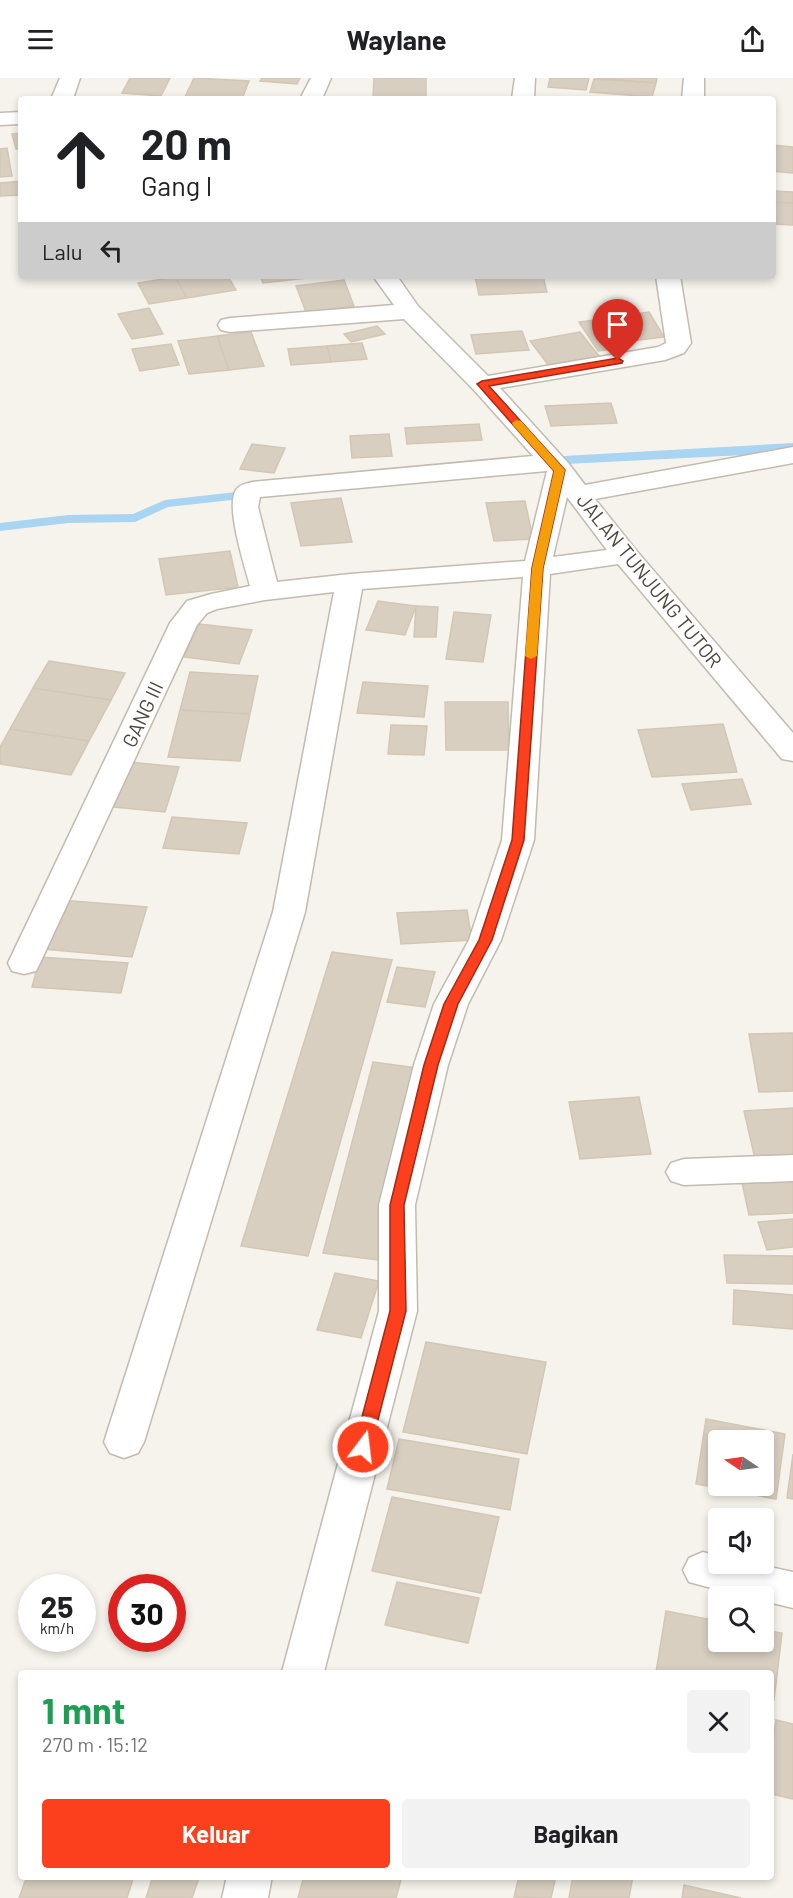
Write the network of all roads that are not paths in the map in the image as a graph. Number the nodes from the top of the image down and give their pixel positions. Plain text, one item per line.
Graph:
1 (70, 78) edge
2 (321, 78) edge
3 (525, 78) edge
4 (694, 78) edge
5 (63, 96) edge
6 (312, 96) edge
7 (523, 96) edge
8 (693, 96) edge
9 (18, 118) edge
10 (0, 119) edge
11 (387, 279) edge
12 (668, 279) edge
13 (410, 311) junction
14 (230, 325) dead end
15 (482, 384) junction
16 (793, 455) edge
17 (556, 466) junction
18 (579, 494) junction
19 (625, 555) junction
20 (537, 568) junction
21 (350, 582) junction
22 (265, 592) junction
23 (793, 752) edge
24 (24, 963) dead end
25 (793, 1168) edge
26 (684, 1172) dead end
27 (124, 1442) dead end
28 (703, 1570) dead end
29 (793, 1590) edge
30 (304, 1670) edge
31 (249, 1880) edge
32 (244, 1898) edge

1 - 5 street
2 - 6 street
3 - 7 street
4 - 8 street
9 - 10 street
11 - 13 street, JALAN TUNJUNG TUTOR
12 - 15 street
13 - 14 street
13 - 15 street, JALAN TUNJUNG TUTOR
15 - 17 street, JALAN TUNJUNG TUTOR
16 - 18 street
17 - 18 street, JALAN TUNJUNG TUTOR
17 - 20 street
17 - 22 street
18 - 19 street, JALAN TUNJUNG TUTOR
19 - 20 street, GANG III
19 - 23 street, JALAN TUNJUNG TUTOR
20 - 21 street, GANG III
20 - 30 street
21 - 22 street, GANG III
21 - 27 street
22 - 24 street, GANG III
25 - 26 street
28 - 29 street
31 - 32 street

